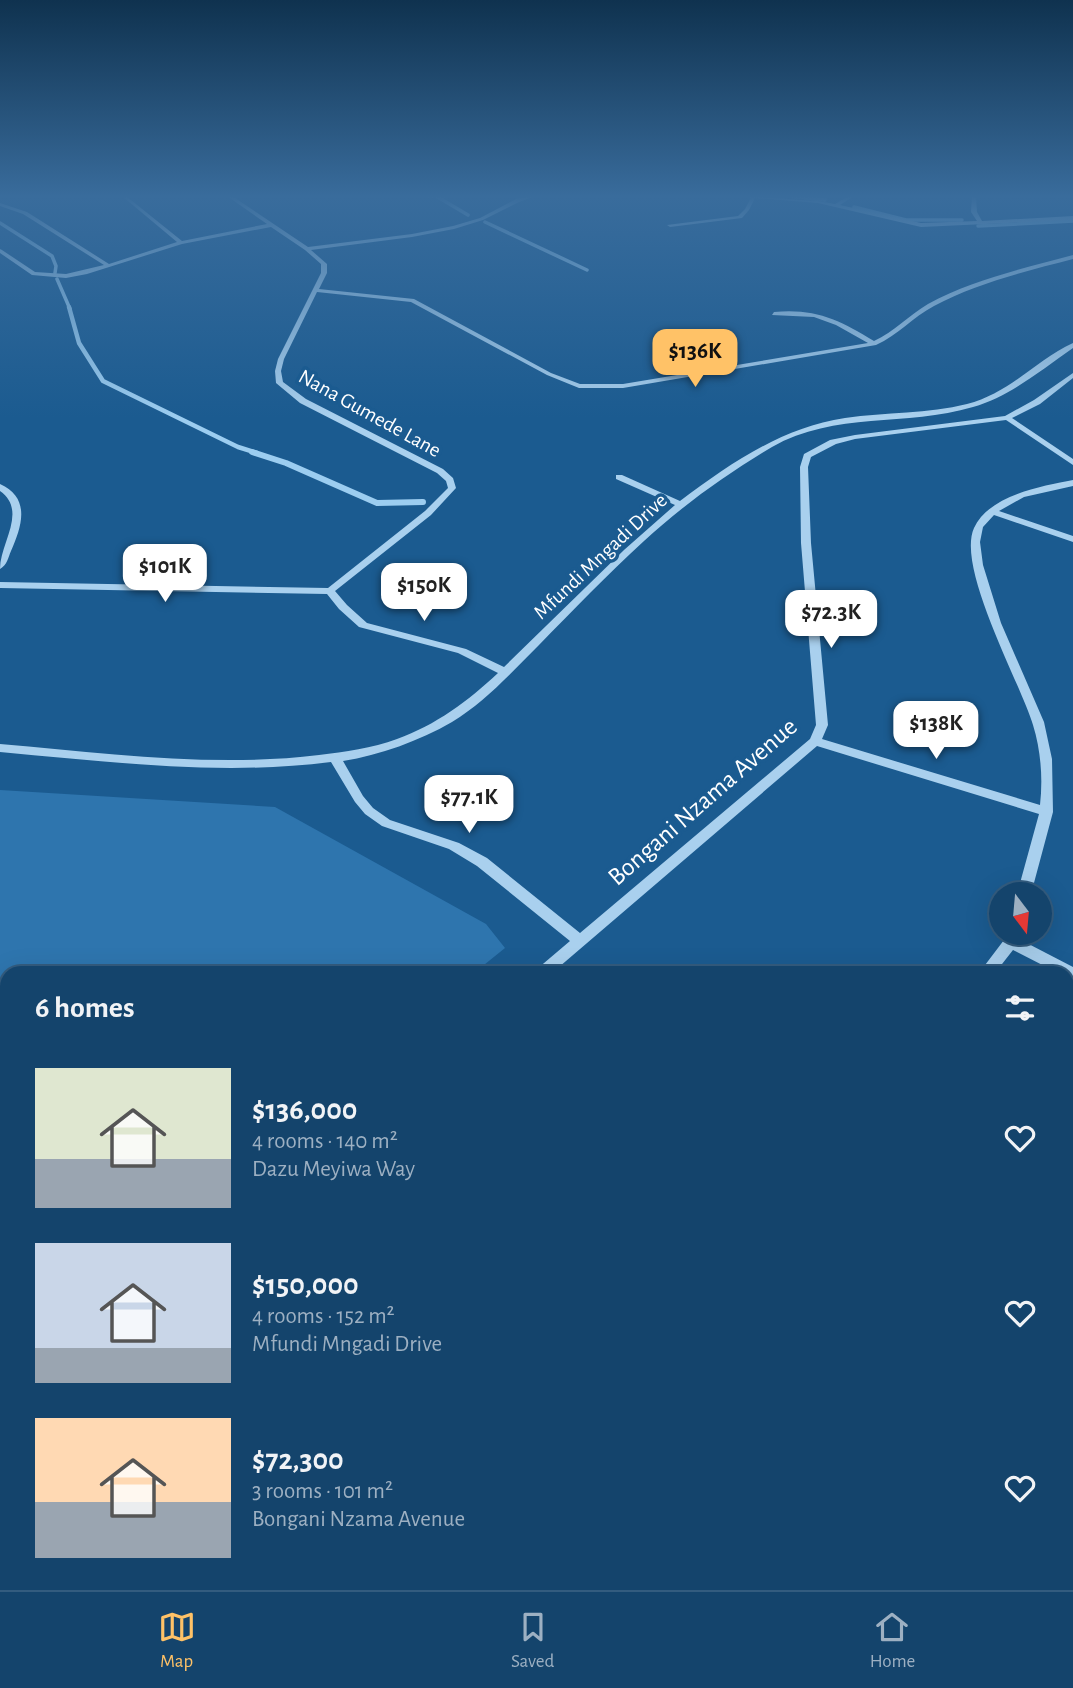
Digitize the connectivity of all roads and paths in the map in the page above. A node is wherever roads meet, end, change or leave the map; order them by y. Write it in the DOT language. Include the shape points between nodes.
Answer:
graph roads {
  1 [pos="28,270"];
  2 [pos="90,270"];
  3 [pos="324,270"];
  4 [pos="1033,270"];
  5 [pos="315,290"];
  6 [pos="774,314"];
  7 [pos="874,344"];
  8 [pos="1073,345"];
  9 [pos="1073,375"];
  10 [pos="1007,418"];
  11 [pos="1073,463"];
  12 [pos="619,477"];
  13 [pos="1073,483"];
  14 [pos="0,487"];
  15 [pos="452,488"];
  16 [pos="682,505"];
  17 [pos="994,512"];
  18 [pos="1073,539"];
  19 [pos="1,560"];
  20 [pos="0,585"];
  21 [pos="330,591"];
  22 [pos="505,672"];
  23 [pos="815,741"];
  24 [pos="0,748"];
  25 [pos="335,758"];
  26 [pos="1048,812"];
  27 [pos="1028,882"];
  28 [pos="580,941"];
  29 [pos="1006,945"];
  30 [pos="1025,945"];
  31 [pos="550,966"];
  32 [pos="991,966"];
  33 [pos="1060,966"];
  1 -- 2 [label="street" via="66,276"];
  3 -- 5 [label="street"];
  4 -- 7 [label="street" via="940,301"];
  5 -- 7 [label="street" via="412,300 579,386 623,386"];
  5 -- 15 [label="street, Nana Gumede Lane" via="281,359 281,383 303,401 440,471"];
  6 -- 7 [label="street" via="816,314"];
  8 -- 16 [label="street, Mfundi Mngadi Drive" via="1008,388 971,405 831,424 781,439"];
  9 -- 10 [label="street, Bongani Nzama Avenue"];
  10 -- 11 [label="street"];
  10 -- 23 [label="street, Bongani Nzama Avenue" via="855,437 807,456 806,543 822,725"];
  12 -- 16 [label="street"];
  13 -- 17 [label="street" via="1027,492"];
  14 -- 19 [label="street" via="9,492 18,509 17,524"];
  15 -- 21 [label="street" via="428,513"];
  16 -- 22 [label="street, Mfundi Mngadi Drive"];
  17 -- 18 [label="street"];
  17 -- 26 [label="street" via="978,527 975,552 987,597 1039,725"];
  20 -- 21 [label="street"];
  21 -- 22 [label="street" via="363,625 462,650"];
  22 -- 25 [label="street, Mfundi Mngadi Drive" via="446,721 412,738"];
  23 -- 26 [label="street"];
  23 -- 28 [label="street, Bongani Nzama Avenue"];
  24 -- 25 [label="street, Mfundi Mngadi Drive" via="205,764"];
  25 -- 28 [label="street" via="369,811 386,823 454,846 482,862"];
  26 -- 27 [label="street"];
  28 -- 31 [label="street, Bongani Nzama Avenue"];
  29 -- 32 [label="street"];
  30 -- 33 [label="street"];
}
